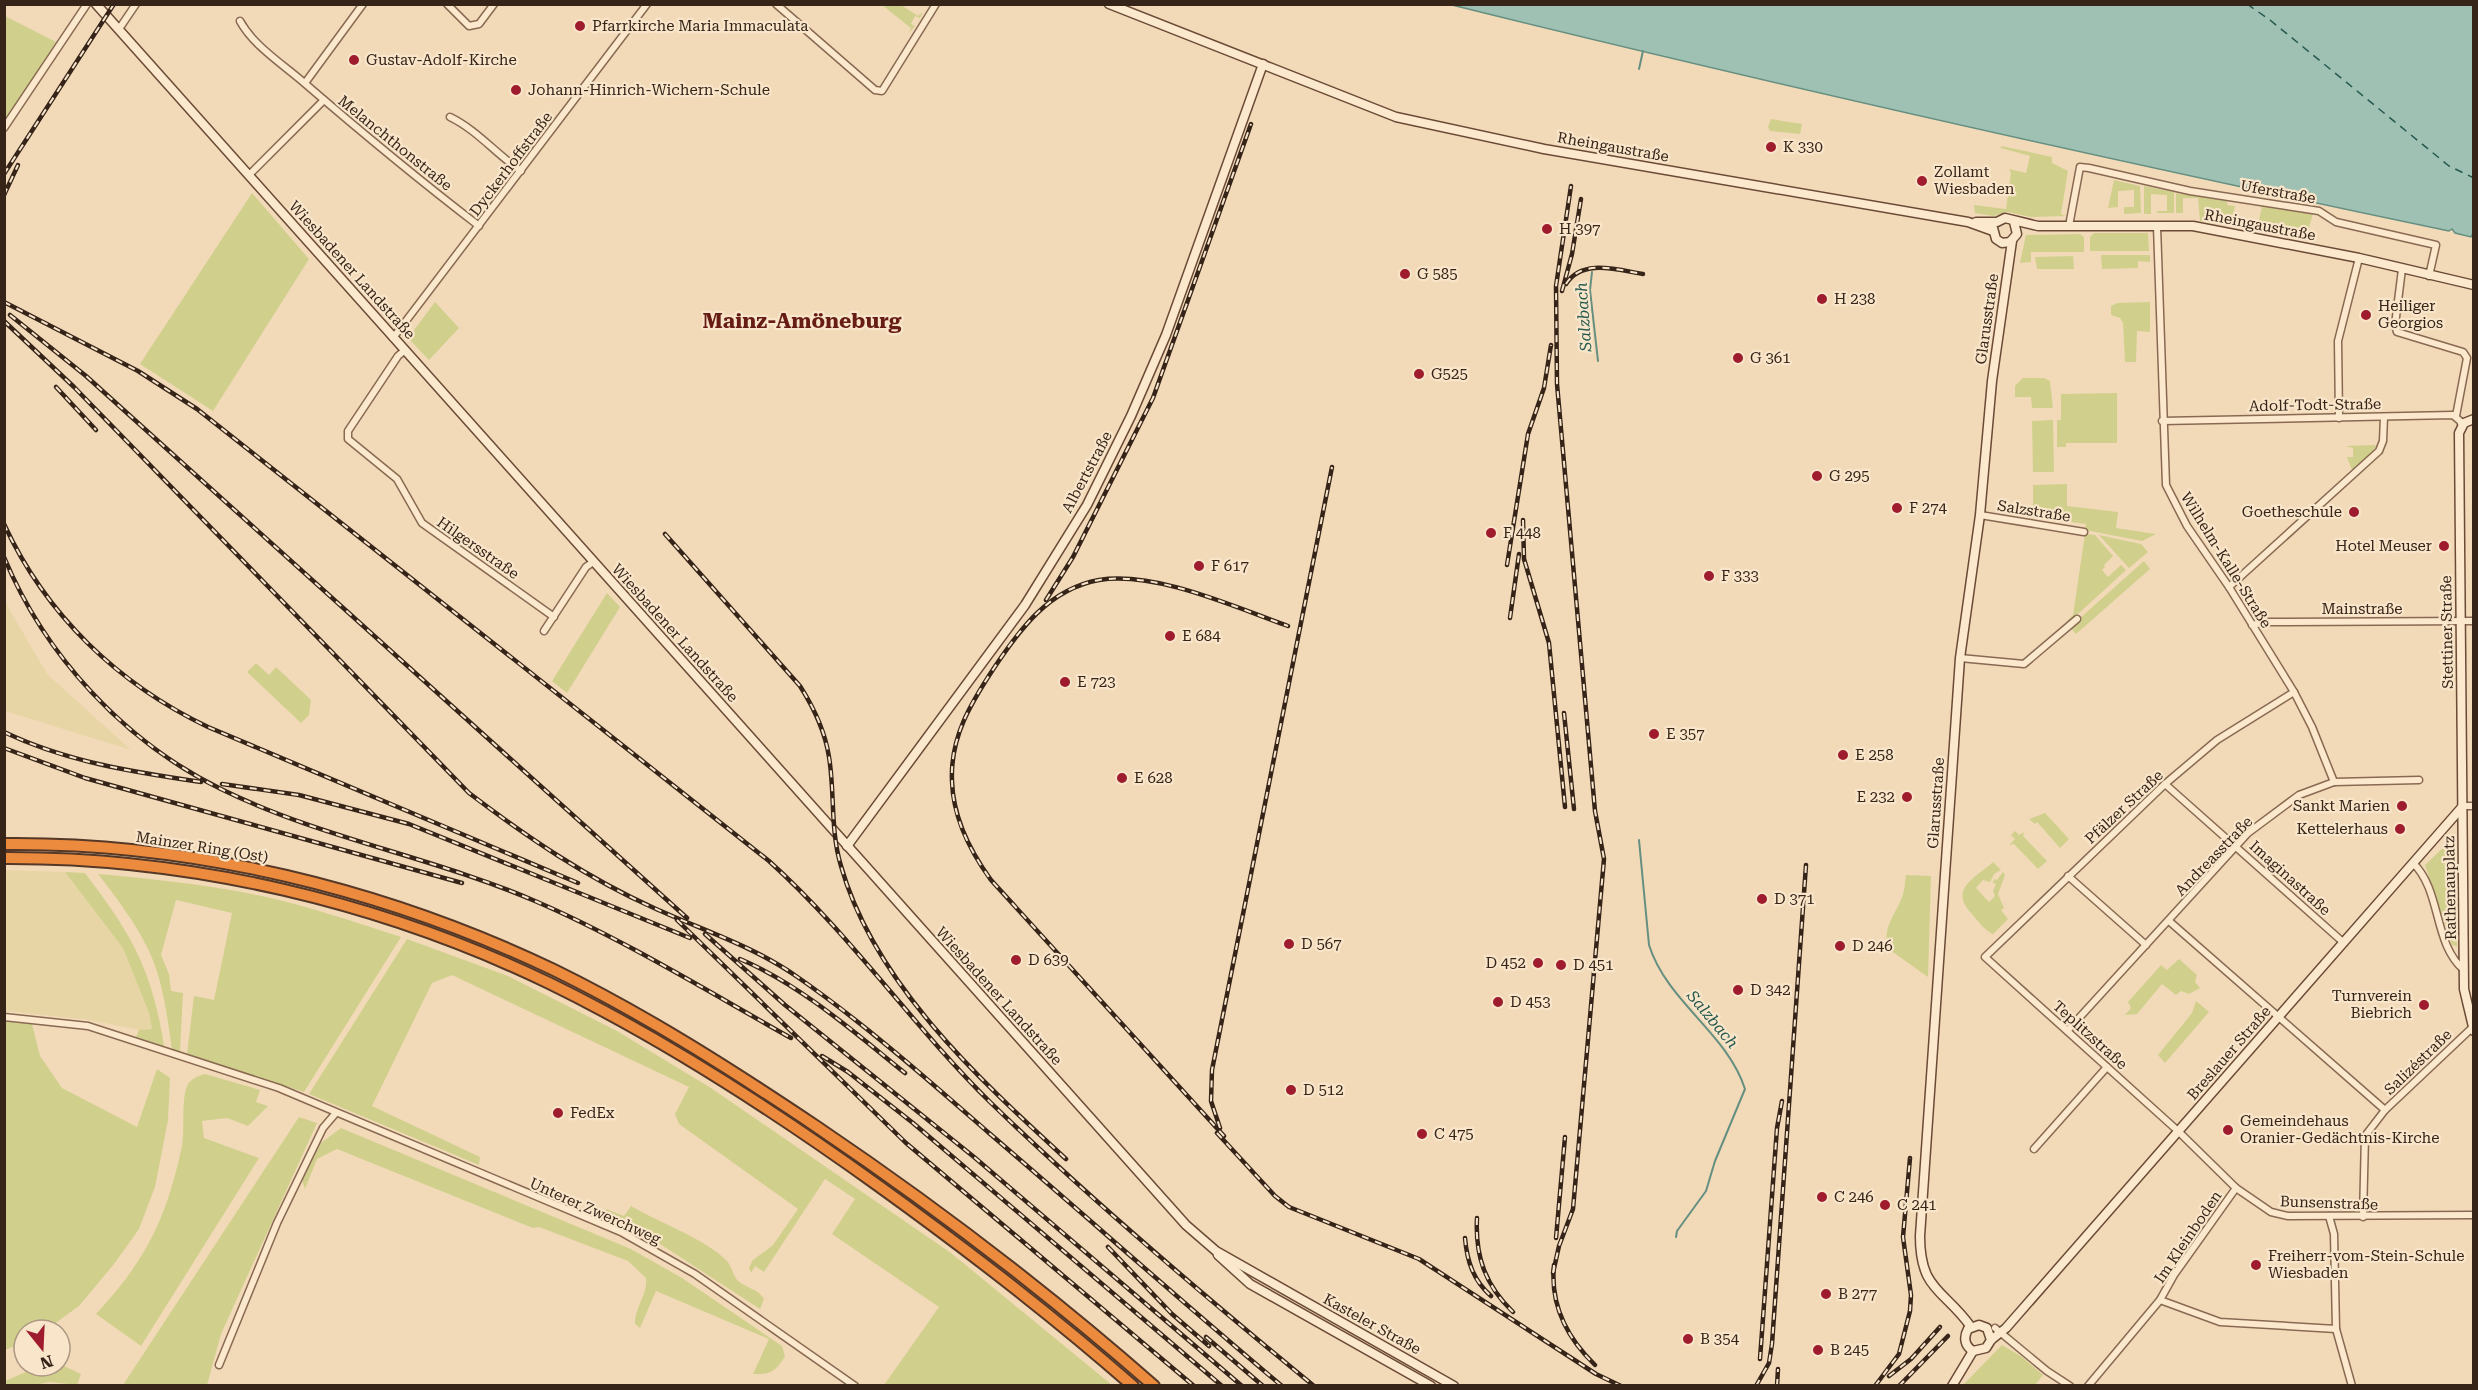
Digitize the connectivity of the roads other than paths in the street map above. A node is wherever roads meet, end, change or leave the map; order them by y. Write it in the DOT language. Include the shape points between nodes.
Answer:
graph roads {
  1 [pos="87,4"];
  2 [pos="96,4"];
  3 [pos="136,4"];
  4 [pos="363,4"];
  5 [pos="447,4"];
  6 [pos="494,4"];
  7 [pos="647,4"];
  8 [pos="776,4"];
  9 [pos="936,4"];
  10 [pos="1109,4"];
  11 [pos="240,21"];
  12 [pos="119,29"];
  13 [pos="1263,64"];
  14 [pos="305,83"];
  15 [pos="324,100"];
  16 [pos="450,117"];
  17 [pos="4,128"];
  18 [pos="521,171"];
  19 [pos="249,175"];
  20 [pos="479,226"];
  21 [pos="1995,226"];
  22 [pos="2069,226"];
  23 [pos="2157,226"];
  24 [pos="2016,227"];
  25 [pos="2012,241"];
  26 [pos="2002,243"];
  27 [pos="2359,258"];
  28 [pos="2008,266"];
  29 [pos="2402,269"];
  30 [pos="2429,277"];
  31 [pos="2474,285"];
  32 [pos="393,338"];
  33 [pos="405,350"];
  34 [pos="2456,416"];
  35 [pos="2384,417"];
  36 [pos="2339,418"];
  37 [pos="2474,419"];
  38 [pos="2162,421"];
  39 [pos="2463,424"];
  40 [pos="1980,515"];
  41 [pos="2084,532"];
  42 [pos="593,562"];
  43 [pos="2229,587"];
  44 [pos="554,617"];
  45 [pos="2078,619"];
  46 [pos="2460,621"];
  47 [pos="2474,621"];
  48 [pos="2252,625"];
  49 [pos="544,631"];
  50 [pos="1960,658"];
  51 [pos="2294,692"];
  52 [pos="2419,780"];
  53 [pos="2334,782"];
  54 [pos="2165,784"];
  55 [pos="2463,806"];
  56 [pos="2474,806"];
  57 [pos="4,844"];
  58 [pos="847,846"];
  59 [pos="2236,846"];
  60 [pos="4,858"];
  61 [pos="2413,863"];
  62 [pos="2068,876"];
  63 [pos="2169,921"];
  64 [pos="2344,943"];
  65 [pos="2146,945"];
  66 [pos="1985,957"];
  67 [pos="2464,970"];
  68 [pos="2279,1016"];
  69 [pos="4,1017"];
  70 [pos="2473,1028"];
  71 [pos="2068,1030"];
  72 [pos="2106,1067"];
  73 [pos="2385,1110"];
  74 [pos="335,1114"];
  75 [pos="2178,1131"];
  76 [pos="2034,1149"];
  77 [pos="2236,1188"];
  78 [pos="2474,1215"];
  79 [pos="2329,1216"];
  80 [pos="2363,1217"];
  81 [pos="1216,1251"];
  82 [pos="1276,1285"];
  83 [pos="1267,1293"];
  84 [pos="2160,1300"];
  85 [pos="1971,1327"];
  86 [pos="2336,1329"];
  87 [pos="1994,1330"];
  88 [pos="1973,1351"];
  89 [pos="219,1365"];
  90 [pos="855,1386"];
  91 [pos="1133,1386"];
  92 [pos="1154,1386"];
  93 [pos="1431,1386"];
  94 [pos="1454,1386"];
  95 [pos="1952,1386"];
  96 [pos="2070,1386"];
  97 [pos="2088,1386"];
  98 [pos="2352,1386"];
  1 -- 17 [label="street"];
  2 -- 12 [label="street, Wiesbadener Landstraße"];
  3 -- 12 [label="street"];
  4 -- 14 [label="street"];
  5 -- 6 [label="street" via="469,26 479,24"];
  7 -- 18 [label="street, Dyckerhoffstraße"];
  8 -- 9 [label="street" via="875,90 882,91"];
  10 -- 13 [label="street, Rheingaustraße"];
  11 -- 14 [label="street, Melanchthonstraße" via="251,37"];
  12 -- 19 [label="street, Wiesbadener Landstraße"];
  13 -- 21 [label="street, Rheingaustraße" via="1399,118 1544,149"];
  13 -- 58 [label="street, Albertstraße" via="1166,335 1087,505 1025,605"];
  14 -- 15 [label="street, Melanchthonstraße"];
  15 -- 19 [label="street, Melanchthonstraße"];
  15 -- 20 [label="street, Melanchthonstraße"];
  16 -- 18 [label="street" via="468,126"];
  18 -- 20 [label="street, Dyckerhoffstraße"];
  19 -- 32 [label="street, Wiesbadener Landstraße"];
  20 -- 32 [label="street, Dyckerhoffstraße"];
  21 -- 24 [label="street, Rheingaustraße" via="2005,219"];
  21 -- 26 [label="street" via="1996,239"];
  22 -- 23 [label="street, Rheingaustraße"];
  22 -- 24 [label="street, Rheingaustraße"];
  22 -- 30 [label="street, Uferstraße" via="2080,167 2190,191 2319,212 2337,222 2436,245"];
  23 -- 27 [label="street, Rheingaustraße" via="2220,230"];
  23 -- 38 [label="street, Wilhelm-Kalle-Straße"];
  24 -- 25 [label="street"];
  25 -- 26 [label="street"];
  25 -- 28 [label="street, Glarusstraße"];
  26 -- 28 [label="street, Glarusstraße"];
  27 -- 29 [label="street, Rheingaustraße"];
  27 -- 36 [label="street" via="2338,341"];
  28 -- 40 [label="street, Glarusstraße" via="1990,394"];
  29 -- 30 [label="street, Rheingaustraße"];
  29 -- 34 [label="street" via="2394,324 2397,332 2463,352 2467,358"];
  30 -- 31 [label="street, Rheingaustraße"];
  32 -- 33 [label="street, Wiesbadener Landstraße"];
  33 -- 42 [label="street, Wiesbadener Landstraße"];
  33 -- 44 [label="street, Hilgersstraße" via="348,431 348,439 397,479 422,523"];
  34 -- 35 [label="street, Adolf-Todt-Straße"];
  34 -- 39 [label="street"];
  35 -- 36 [label="street, Adolf-Todt-Straße"];
  35 -- 43 [label="street" via="2379,451"];
  36 -- 38 [label="street, Adolf-Todt-Straße"];
  37 -- 39 [label="street"];
  38 -- 43 [label="street, Wilhelm-Kalle-Straße" via="2166,485 2187,526"];
  39 -- 46 [label="street, Stettiner Straße" via="2459,433"];
  40 -- 41 [label="street, Salzstraße"];
  40 -- 50 [label="street, Glarusstraße"];
  42 -- 44 [label="street"];
  42 -- 58 [label="street, Wiesbadener Landstraße"];
  43 -- 48 [label="street, Wilhelm-Kalle-Straße"];
  44 -- 49 [label="street"];
  45 -- 50 [label="street" via="2024,664"];
  46 -- 47 [label="street, Mainstraße"];
  46 -- 48 [label="street, Mainstraße"];
  46 -- 55 [label="street, Stettiner Straße"];
  48 -- 51 [label="street, Wilhelm-Kalle-Straße"];
  50 -- 85 [label="street, Glarusstraße" via="1920,1248 1928,1280"];
  51 -- 53 [label="street, Wilhelm-Kalle-Straße"];
  51 -- 54 [label="street, Pfälzer Straße" via="2217,740"];
  52 -- 53 [label="street, Andreasstraße"];
  53 -- 59 [label="street, Andreasstraße" via="2299,795"];
  54 -- 59 [label="street, Imaginastraße"];
  54 -- 62 [label="street, Pfälzer Straße"];
  55 -- 56 [label="street"];
  55 -- 61 [label="street, Breslauer Straße"];
  55 -- 67 [label="street, Rathenauplatz"];
  57 -- 92 [label="highway, Mainzer Ring (Ost)" via="98,847 172,855 267,873 391,906 495,944 606,997 762,1090 980,1244"];
  58 -- 81 [label="street, Wiesbadener Landstraße" via="1156,1193"];
  59 -- 63 [label="street, Andreasstraße"];
  59 -- 64 [label="street, Imaginastraße"];
  60 -- 91 [label="highway, Mainzer Ring (Ost)" via="97,861 170,869 315,897 386,917 511,966 600,1009 835,1155 971,1254"];
  61 -- 64 [label="street, Breslauer Straße"];
  61 -- 67 [label="street, Rathenauplatz" via="2424,879 2452,957"];
  62 -- 65 [label="street"];
  62 -- 66 [label="street, Pfälzer Straße"];
  63 -- 65 [label="street, Andreasstraße"];
  63 -- 68 [label="street"];
  64 -- 68 [label="street, Breslauer Straße"];
  65 -- 71 [label="street, Andreasstraße"];
  66 -- 71 [label="street, Teplitzstraße"];
  67 -- 70 [label="street, Rathenauplatz"];
  68 -- 73 [label="street"];
  68 -- 75 [label="street, Breslauer Straße"];
  69 -- 74 [label="street, Unterer Zwerchweg" via="88,1026 279,1088"];
  70 -- 73 [label="street, Salizéstraße"];
  71 -- 72 [label="street, Teplitzstraße"];
  72 -- 75 [label="street, Teplitzstraße"];
  72 -- 76 [label="street"];
  73 -- 80 [label="street, Salizéstraße" via="2365,1137"];
  74 -- 89 [label="street" via="323,1128 277,1223"];
  74 -- 90 [label="street, Unterer Zwerchweg" via="621,1232 694,1274"];
  75 -- 77 [label="street, Bunsenstraße"];
  75 -- 87 [label="street, Breslauer Straße" via="2015,1316"];
  77 -- 79 [label="street, Bunsenstraße" via="2271,1212"];
  77 -- 84 [label="street, Im Kleinboden"];
  78 -- 80 [label="street, Bunsenstraße"];
  79 -- 80 [label="street, Bunsenstraße"];
  79 -- 86 [label="street" via="2334,1242"];
  81 -- 82 [label="street, Wiesbadener Landstraße"];
  81 -- 83 [label="street, Wiesbadener Landstraße" via="1239,1276"];
  82 -- 94 [label="street, Kasteler Straße"];
  83 -- 93 [label="street, Kasteler Straße"];
  84 -- 86 [label="street" via="2220,1322"];
  84 -- 97 [label="street, Im Kleinboden"];
  85 -- 87 [label="street" via="1979,1325"];
  85 -- 88 [label="street" via="1965,1341"];
  86 -- 98 [label="street"];
  87 -- 88 [label="street, Breslauer Straße" via="1986,1348"];
  87 -- 96 [label="street"];
  88 -- 95 [label="street"];
}
